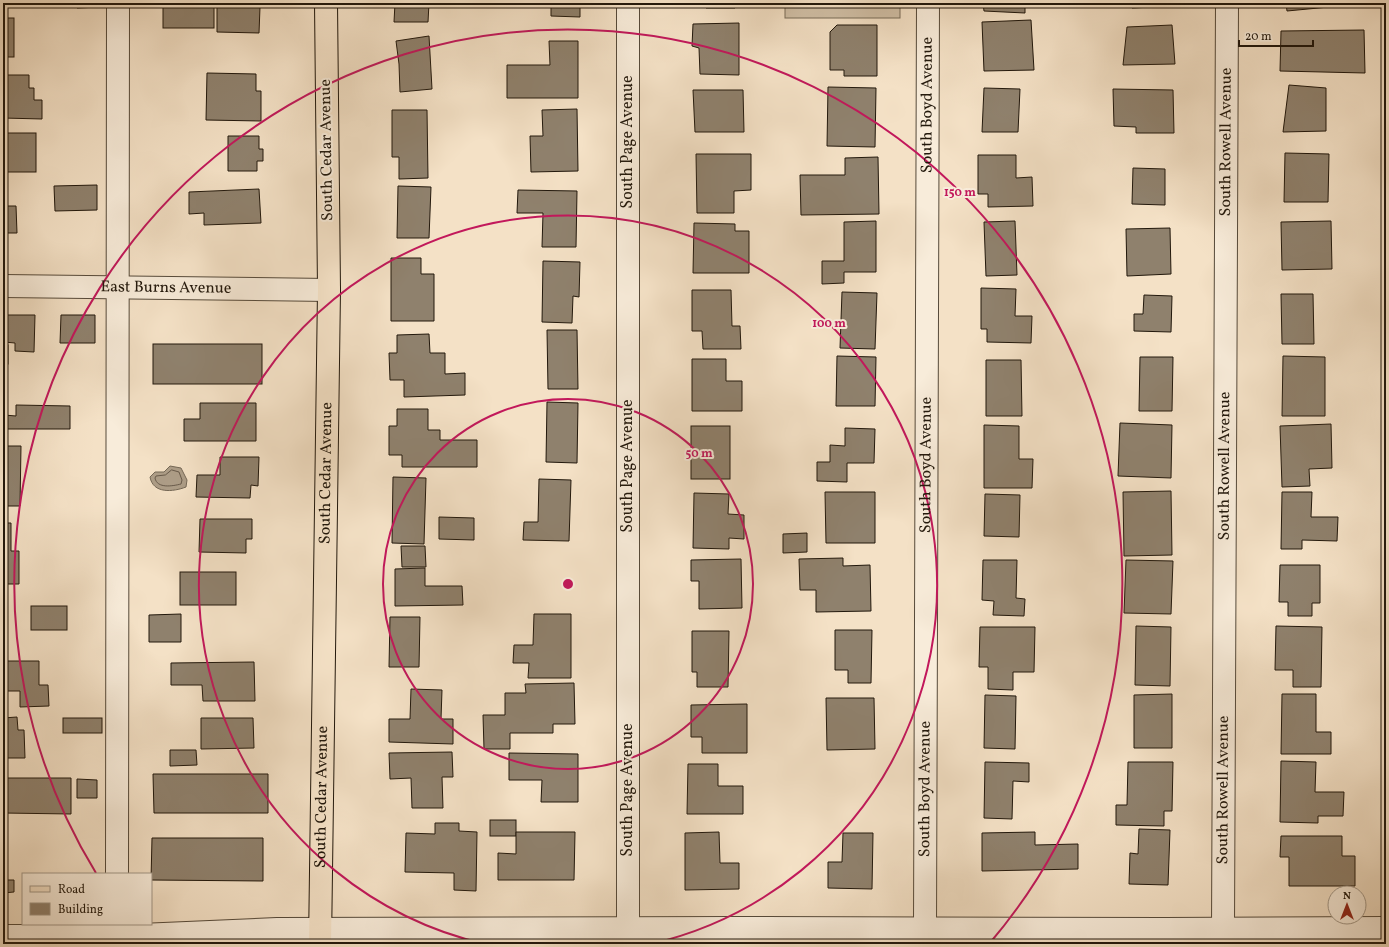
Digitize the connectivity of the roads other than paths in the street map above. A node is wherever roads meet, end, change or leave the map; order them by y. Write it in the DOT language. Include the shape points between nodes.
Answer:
graph roads {
  1 [pos="118,3"];
  2 [pos="326,3"];
  3 [pos="628,3"];
  4 [pos="928,3"];
  5 [pos="1227,3"];
  6 [pos="3,286"];
  7 [pos="117,288"];
  8 [pos="329,290"];
  9 [pos="117,873"];
  10 [pos="925,928"];
  11 [pos="1386,928"];
  12 [pos="628,929"];
  13 [pos="1223,929"];
  14 [pos="117,935"];
  15 [pos="3,936"];
  16 [pos="578,936"];
  17 [pos="738,936"];
  18 [pos="320,937"];
  19 [pos="1164,937"];
  1 -- 7 [label="street"];
  2 -- 8 [label="main road, South Cedar Avenue"];
  3 -- 12 [label="street, South Page Avenue"];
  4 -- 10 [label="street, South Boyd Avenue"];
  5 -- 13 [label="street, South Rowell Avenue"];
  6 -- 7 [label="street, East Burns Avenue"];
  7 -- 8 [label="street, East Burns Avenue"];
  7 -- 9 [label="street"];
  8 -- 18 [label="main road, South Cedar Avenue"];
  10 -- 17 [label="street"];
  10 -- 19 [label="street"];
  11 -- 13 [label="street"];
  12 -- 16 [label="street"];
  12 -- 17 [label="street"];
  13 -- 19 [label="street"];
  14 -- 15 [label="street"];
  14 -- 18 [label="street" via="277,929"];
  16 -- 18 [label="street"];
}
